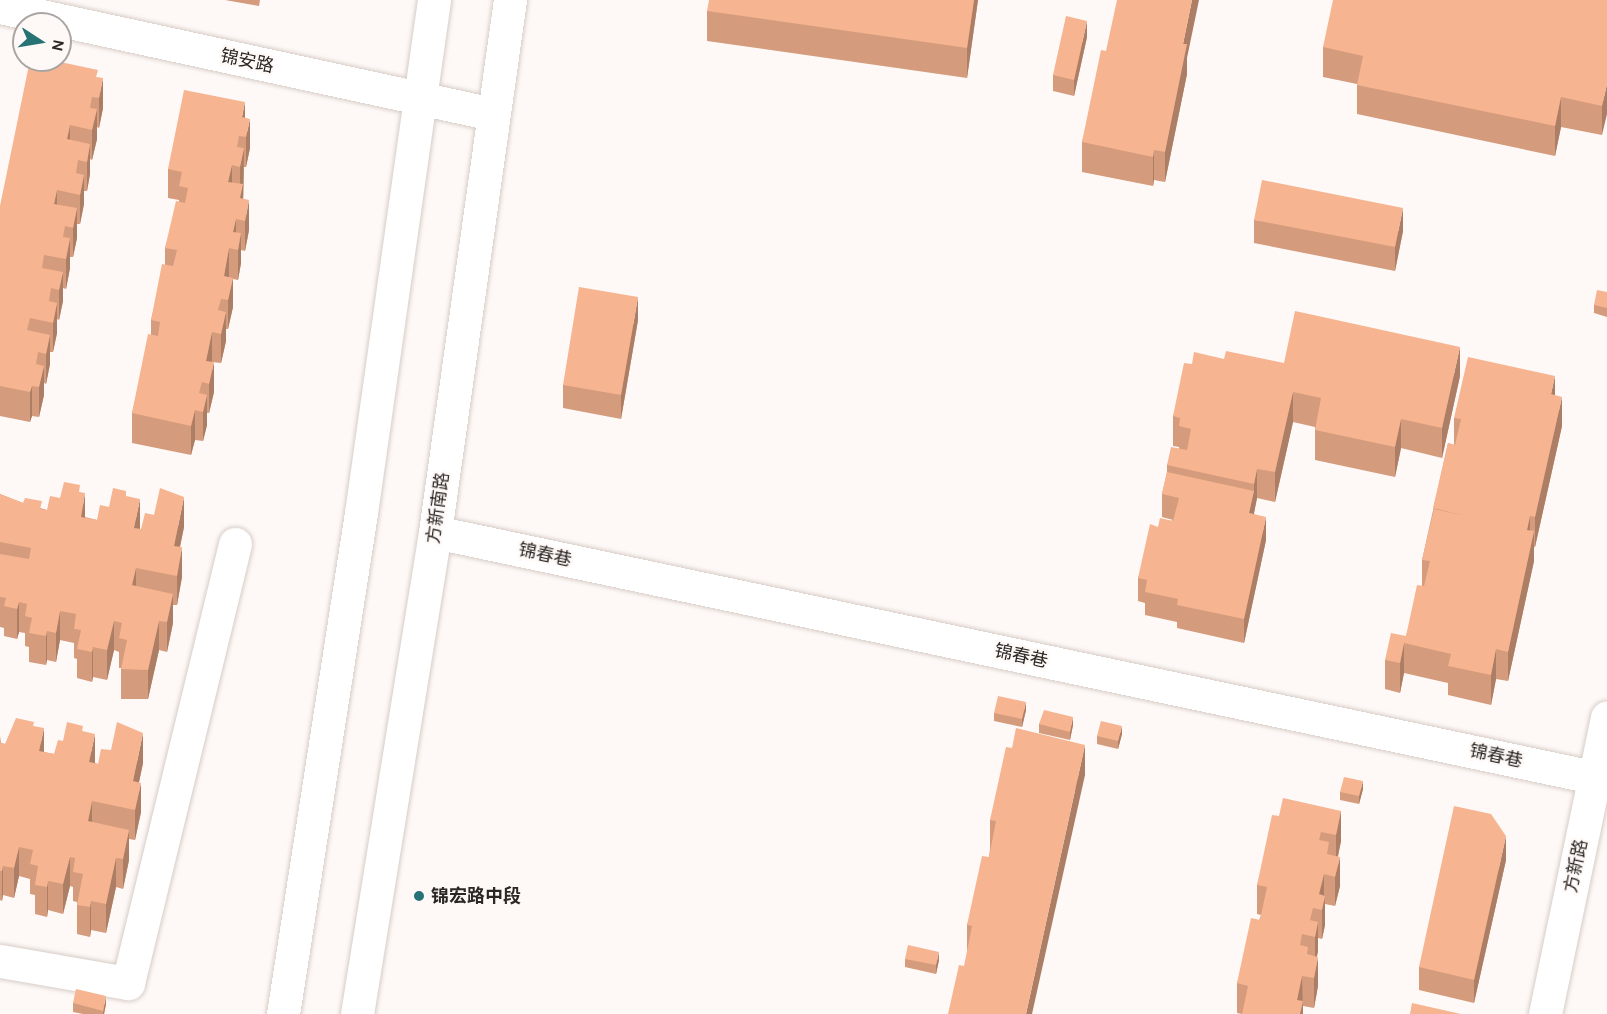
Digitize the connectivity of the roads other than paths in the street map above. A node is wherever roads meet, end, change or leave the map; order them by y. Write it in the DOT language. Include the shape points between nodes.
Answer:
graph roads {
  1 [pos="434,0"];
  2 [pos="510,0"];
  3 [pos="0,7"];
  4 [pos="420,98"];
  5 [pos="494,114"];
  6 [pos="435,532"];
  7 [pos="235,544"];
  8 [pos="1607,717"];
  9 [pos="1601,778"];
  10 [pos="0,961"];
  11 [pos="283,1014"];
  12 [pos="357,1014"];
  13 [pos="1545,1014"];
  1 -- 4 [label="street"];
  2 -- 5 [label="street, 方新南路"];
  3 -- 4 [label="street, 锦安路"];
  4 -- 5 [label="street, 锦安路"];
  4 -- 11 [label="street" via="361,513"];
  5 -- 6 [label="street, 方新南路"];
  6 -- 9 [label="street, 锦春巷"];
  6 -- 12 [label="street, 方新南路"];
  7 -- 10 [label="street" via="128,983"];
  8 -- 9 [label="street, 方新路"];
  9 -- 13 [label="street, 方新路"];
}
